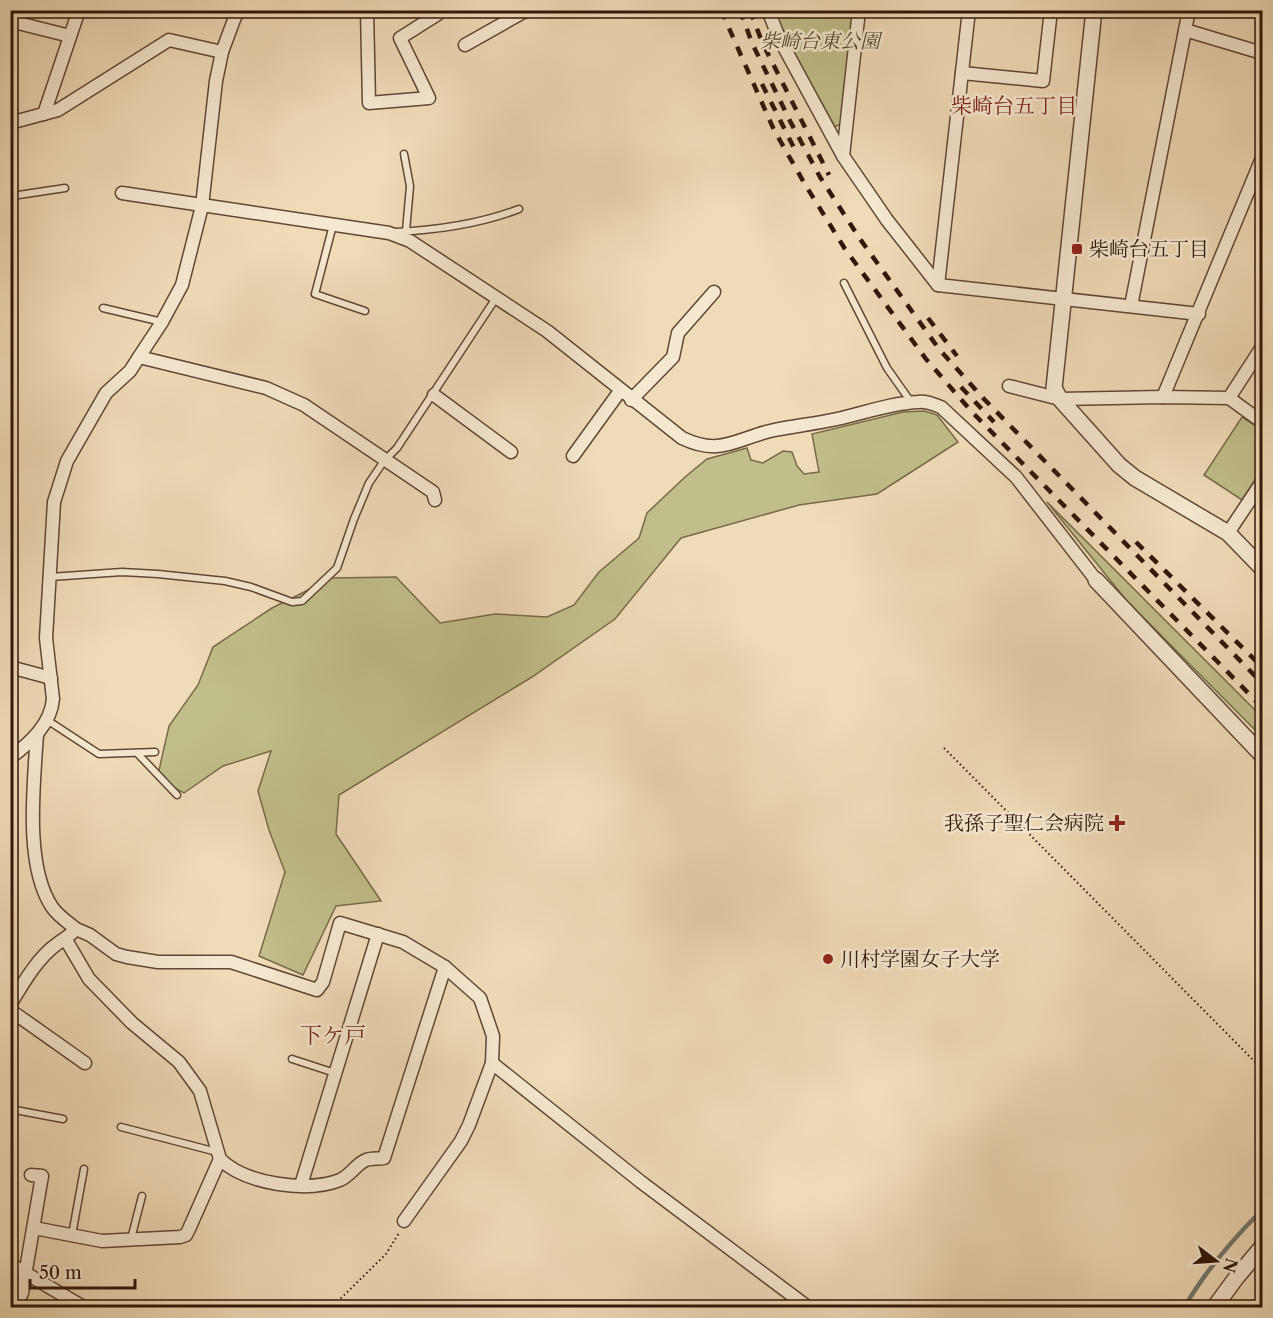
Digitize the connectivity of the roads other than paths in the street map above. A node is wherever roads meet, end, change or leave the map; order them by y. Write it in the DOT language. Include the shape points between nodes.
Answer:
graph roads {
  1 [pos="79,10"];
  2 [pos="240,10"];
  3 [pos="367,10"];
  4 [pos="439,10"];
  5 [pos="527,10"];
  6 [pos="768,10"];
  7 [pos="859,10"];
  8 [pos="969,10"];
  9 [pos="1051,10"];
  10 [pos="1094,10"];
  11 [pos="1189,10"];
  12 [pos="10,21"];
  13 [pos="1185,30"];
  14 [pos="70,36"];
  15 [pos="465,45"];
  16 [pos="222,52"];
  17 [pos="1263,53"];
  18 [pos="962,73"];
  19 [pos="44,114"];
  20 [pos="10,123"];
  21 [pos="404,154"];
  22 [pos="843,156"];
  23 [pos="1263,158"];
  24 [pos="10,187"];
  25 [pos="65,188"];
  26 [pos="122,193"];
  27 [pos="202,206"];
  28 [pos="519,209"];
  29 [pos="333,224"];
  30 [pos="406,231"];
  31 [pos="389,233"];
  32 [pos="844,283"];
  33 [pos="938,285"];
  34 [pos="714,292"];
  35 [pos="497,298"];
  36 [pos="1063,299"];
  37 [pos="1131,306"];
  38 [pos="103,308"];
  39 [pos="365,311"];
  40 [pos="1199,314"];
  41 [pos="162,322"];
  42 [pos="1263,347"];
  43 [pos="139,357"];
  44 [pos="1009,386"];
  45 [pos="620,391"];
  46 [pos="434,395"];
  47 [pos="1163,397"];
  48 [pos="1229,398"];
  49 [pos="1060,399"];
  50 [pos="631,400"];
  51 [pos="911,402"];
  52 [pos="1263,422"];
  53 [pos="511,452"];
  54 [pos="573,456"];
  55 [pos="384,461"];
  56 [pos="1263,482"];
  57 [pos="435,500"];
  58 [pos="1228,534"];
  59 [pos="1263,568"];
  60 [pos="50,577"];
  61 [pos="1096,580"];
  62 [pos="10,667"];
  63 [pos="51,678"];
  64 [pos="47,720"];
  65 [pos="37,734"];
  66 [pos="155,752"];
  67 [pos="137,753"];
  68 [pos="1263,755"];
  69 [pos="10,758"];
  70 [pos="177,795"];
  71 [pos="76,929"];
  72 [pos="378,934"];
  73 [pos="66,940"];
  74 [pos="445,968"];
  75 [pos="10,1005"];
  76 [pos="10,1011"];
  77 [pos="292,1059"];
  78 [pos="85,1063"];
  79 [pos="492,1063"];
  80 [pos="335,1073"];
  81 [pos="10,1109"];
  82 [pos="63,1119"];
  83 [pos="121,1127"];
  84 [pos="219,1155"];
  85 [pos="84,1169"];
  86 [pos="31,1175"];
  87 [pos="301,1185"];
  88 [pos="142,1196"];
  89 [pos="404,1221"];
  90 [pos="34,1228"];
  91 [pos="72,1235"];
  92 [pos="130,1239"];
  93 [pos="1263,1247"];
  94 [pos="10,1264"];
  95 [pos="26,1272"];
  96 [pos="15,1308"];
  97 [pos="85,1308"];
  98 [pos="809,1308"];
  99 [pos="1214,1308"];
  1 -- 14 [label="street"];
  2 -- 16 [label="street"];
  3 -- 4 [label="street" via="369,104 429,98 400,38"];
  5 -- 15 [label="street"];
  6 -- 22 [label="street" via="779,38"];
  7 -- 22 [label="street"];
  8 -- 18 [label="street"];
  9 -- 18 [label="street" via="1043,81"];
  10 -- 36 [label="street"];
  11 -- 13 [label="street"];
  12 -- 14 [label="street"];
  13 -- 17 [label="street"];
  13 -- 37 [label="street"];
  14 -- 19 [label="street"];
  16 -- 19 [label="street" via="169,39 58,110"];
  16 -- 27 [label="street"];
  18 -- 33 [label="street"];
  19 -- 20 [label="street"];
  21 -- 30 [label="lane" via="410,186"];
  22 -- 33 [label="street" via="886,220"];
  23 -- 40 [label="street"];
  24 -- 25 [label="lane" via="12,196"];
  26 -- 27 [label="street"];
  27 -- 29 [label="street"];
  27 -- 41 [label="street" via="183,285"];
  28 -- 30 [label="lane" via="496,218"];
  29 -- 31 [label="street"];
  29 -- 39 [label="lane" via="315,294"];
  30 -- 31 [label="lane"];
  31 -- 35 [label="street" via="410,242"];
  32 -- 51 [label="lane" via="887,368"];
  33 -- 36 [label="street"];
  34 -- 50 [label="street" via="678,333 673,357"];
  35 -- 45 [label="street" via="547,331"];
  35 -- 46 [label="lane"];
  36 -- 37 [label="street"];
  36 -- 49 [label="street" via="1054,388"];
  37 -- 40 [label="street"];
  38 -- 41 [label="lane"];
  40 -- 47 [label="street"];
  41 -- 43 [label="street"];
  42 -- 48 [label="street"];
  43 -- 55 [label="street" via="285,395"];
  43 -- 60 [label="street" via="106,393 67,461 54,502"];
  44 -- 49 [label="street"];
  45 -- 50 [label="street"];
  45 -- 54 [label="street"];
  46 -- 53 [label="street"];
  46 -- 55 [label="lane"];
  47 -- 48 [label="street"];
  47 -- 49 [label="street"];
  48 -- 52 [label="street"];
  49 -- 58 [label="street" via="1135,478"];
  50 -- 51 [label="street" via="682,438 711,447"];
  51 -- 61 [label="street" via="940,407 1016,477"];
  55 -- 57 [label="street" via="433,492"];
  55 -- 60 [label="lane" via="369,483 337,568 302,601 292,602 225,580 122,572"];
  56 -- 58 [label="street"];
  58 -- 59 [label="street"];
  60 -- 63 [label="street" via="46,638"];
  61 -- 68 [label="street"];
  62 -- 63 [label="street"];
  63 -- 64 [label="street" via="53,699"];
  64 -- 65 [label="street"];
  64 -- 67 [label="lane" via="99,754"];
  65 -- 69 [label="street"];
  65 -- 71 [label="street" via="35,857 53,908"];
  66 -- 67 [label="lane"];
  67 -- 70 [label="lane"];
  71 -- 72 [label="street" via="127,957 158,962 231,962 317,990 323,982 340,923"];
  71 -- 73 [label="street"];
  72 -- 74 [label="street" via="403,942"];
  72 -- 80 [label="street"];
  73 -- 75 [label="street" via="31,971"];
  73 -- 84 [label="street" via="89,979 132,1023 179,1062 193,1081 200,1091"];
  74 -- 79 [label="street" via="480,998 493,1036"];
  74 -- 87 [label="street" via="384,1158 364,1161 346,1178 321,1185"];
  76 -- 78 [label="street"];
  77 -- 80 [label="lane"];
  79 -- 89 [label="street" via="461,1142"];
  79 -- 98 [label="street" via="641,1182"];
  80 -- 87 [label="street"];
  81 -- 82 [label="lane"];
  83 -- 84 [label="lane"];
  84 -- 87 [label="street" via="226,1165 261,1180"];
  84 -- 92 [label="street" via="186,1235"];
  85 -- 91 [label="lane"];
  86 -- 90 [label="street" via="42,1176"];
  88 -- 92 [label="lane"];
  90 -- 91 [label="street"];
  90 -- 95 [label="street"];
  91 -- 92 [label="street" via="102,1241"];
  93 -- 99 [label="street"];
  94 -- 95 [label="street"];
  95 -- 96 [label="street"];
  95 -- 97 [label="street"];
}
